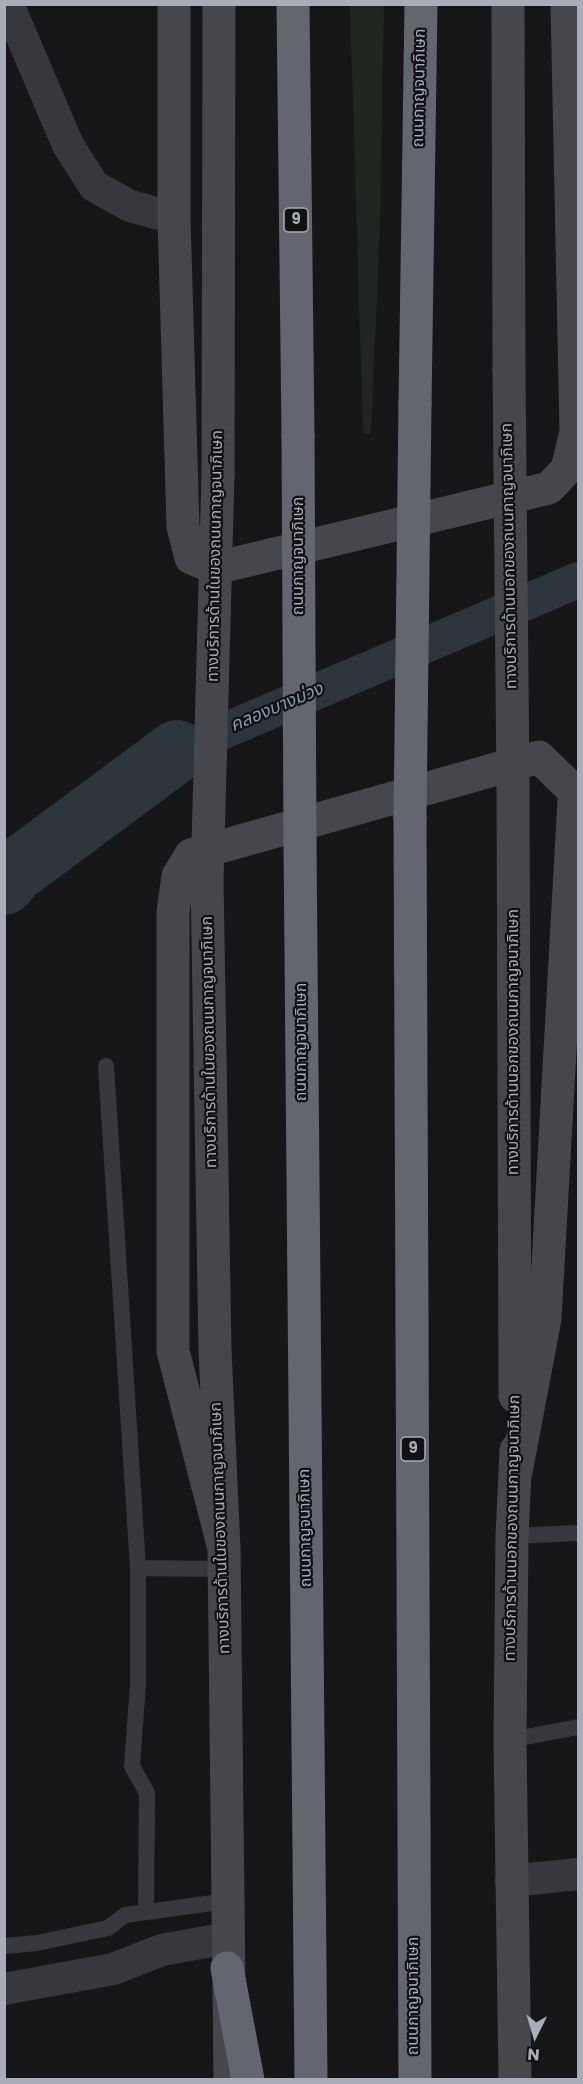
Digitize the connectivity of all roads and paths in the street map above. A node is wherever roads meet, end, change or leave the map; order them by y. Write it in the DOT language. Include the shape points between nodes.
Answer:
graph roads {
  1 [pos="8,4"];
  2 [pos="174,4"];
  3 [pos="219,4"];
  4 [pos="293,4"];
  5 [pos="421,4"];
  6 [pos="508,4"];
  7 [pos="567,4"];
  8 [pos="174,218"];
  9 [pos="106,1066"];
  10 [pos="516,1472"];
  11 [pos="579,1533"];
  12 [pos="512,1536"];
  13 [pos="224,1559"];
  14 [pos="138,1568"];
  15 [pos="579,1727"];
  16 [pos="510,1740"];
  17 [pos="579,1874"];
  18 [pos="511,1881"];
  19 [pos="227,1901"];
  20 [pos="146,1912"];
  21 [pos="4,1946"];
  22 [pos="227,1953"];
  23 [pos="4,1989"];
  24 [pos="230,2079"];
  25 [pos="248,2079"];
  26 [pos="311,2079"];
  27 [pos="415,2079"];
  28 [pos="515,2079"];
  1 -- 8 [label="street" via="68,146 94,186 130,206"];
  2 -- 8 [label="main road"];
  3 -- 13 [label="main road, ทางบริการด้านในของถนนกาญจนาภิเษก, bridge" via="218,474 207,880 215,1350"];
  4 -- 26 [label="highway, ถนนกาญจนาภิเษก / 9, bridge"];
  5 -- 27 [label="highway, ถนนกาญจนาภิเษก / 9, bridge" via="410,818"];
  6 -- 10 [label="main road, ทางบริการด้านนอกของถนนกาญจนาภิเษก, bridge"];
  7 -- 8 [label="main road" via="576,432 567,469 549,488 216,568 191,558 183,527"];
  9 -- 14 [label="lane"];
  10 -- 12 [label="main road, ทางบริการด้านนอกของถนนกาญจนาภิเษก"];
  10 -- 13 [label="main road" via="545,1319 577,794 539,757 191,855 178,876 173,912 173,1351"];
  11 -- 12 [label="lane"];
  12 -- 16 [label="main road, ทางบริการด้านนอกของถนนกาญจนาภิเษก"];
  13 -- 14 [label="lane"];
  13 -- 19 [label="main road, ทางบริการด้านในของถนนกาญจนาภิเษก"];
  14 -- 20 [label="lane" via="138,1684 132,1766 147,1793"];
  15 -- 16 [label="lane"];
  16 -- 18 [label="main road, ทางบริการด้านนอกของถนนกาญจนาภิเษก"];
  17 -- 18 [label="street"];
  18 -- 28 [label="main road, ทางบริการด้านนอกของถนนกาญจนาภิเษก"];
  19 -- 20 [label="lane"];
  19 -- 22 [label="main road, ทางบริการด้านในของถนนกาญจนาภิเษก"];
  20 -- 21 [label="lane" via="125,1914 108,1928"];
  22 -- 23 [label="street" via="162,1950 113,1969"];
  22 -- 24 [label="main road, ทางบริการด้านในของถนนกาญจนาภิเษก"];
  22 -- 25 [label="highway"];
}
